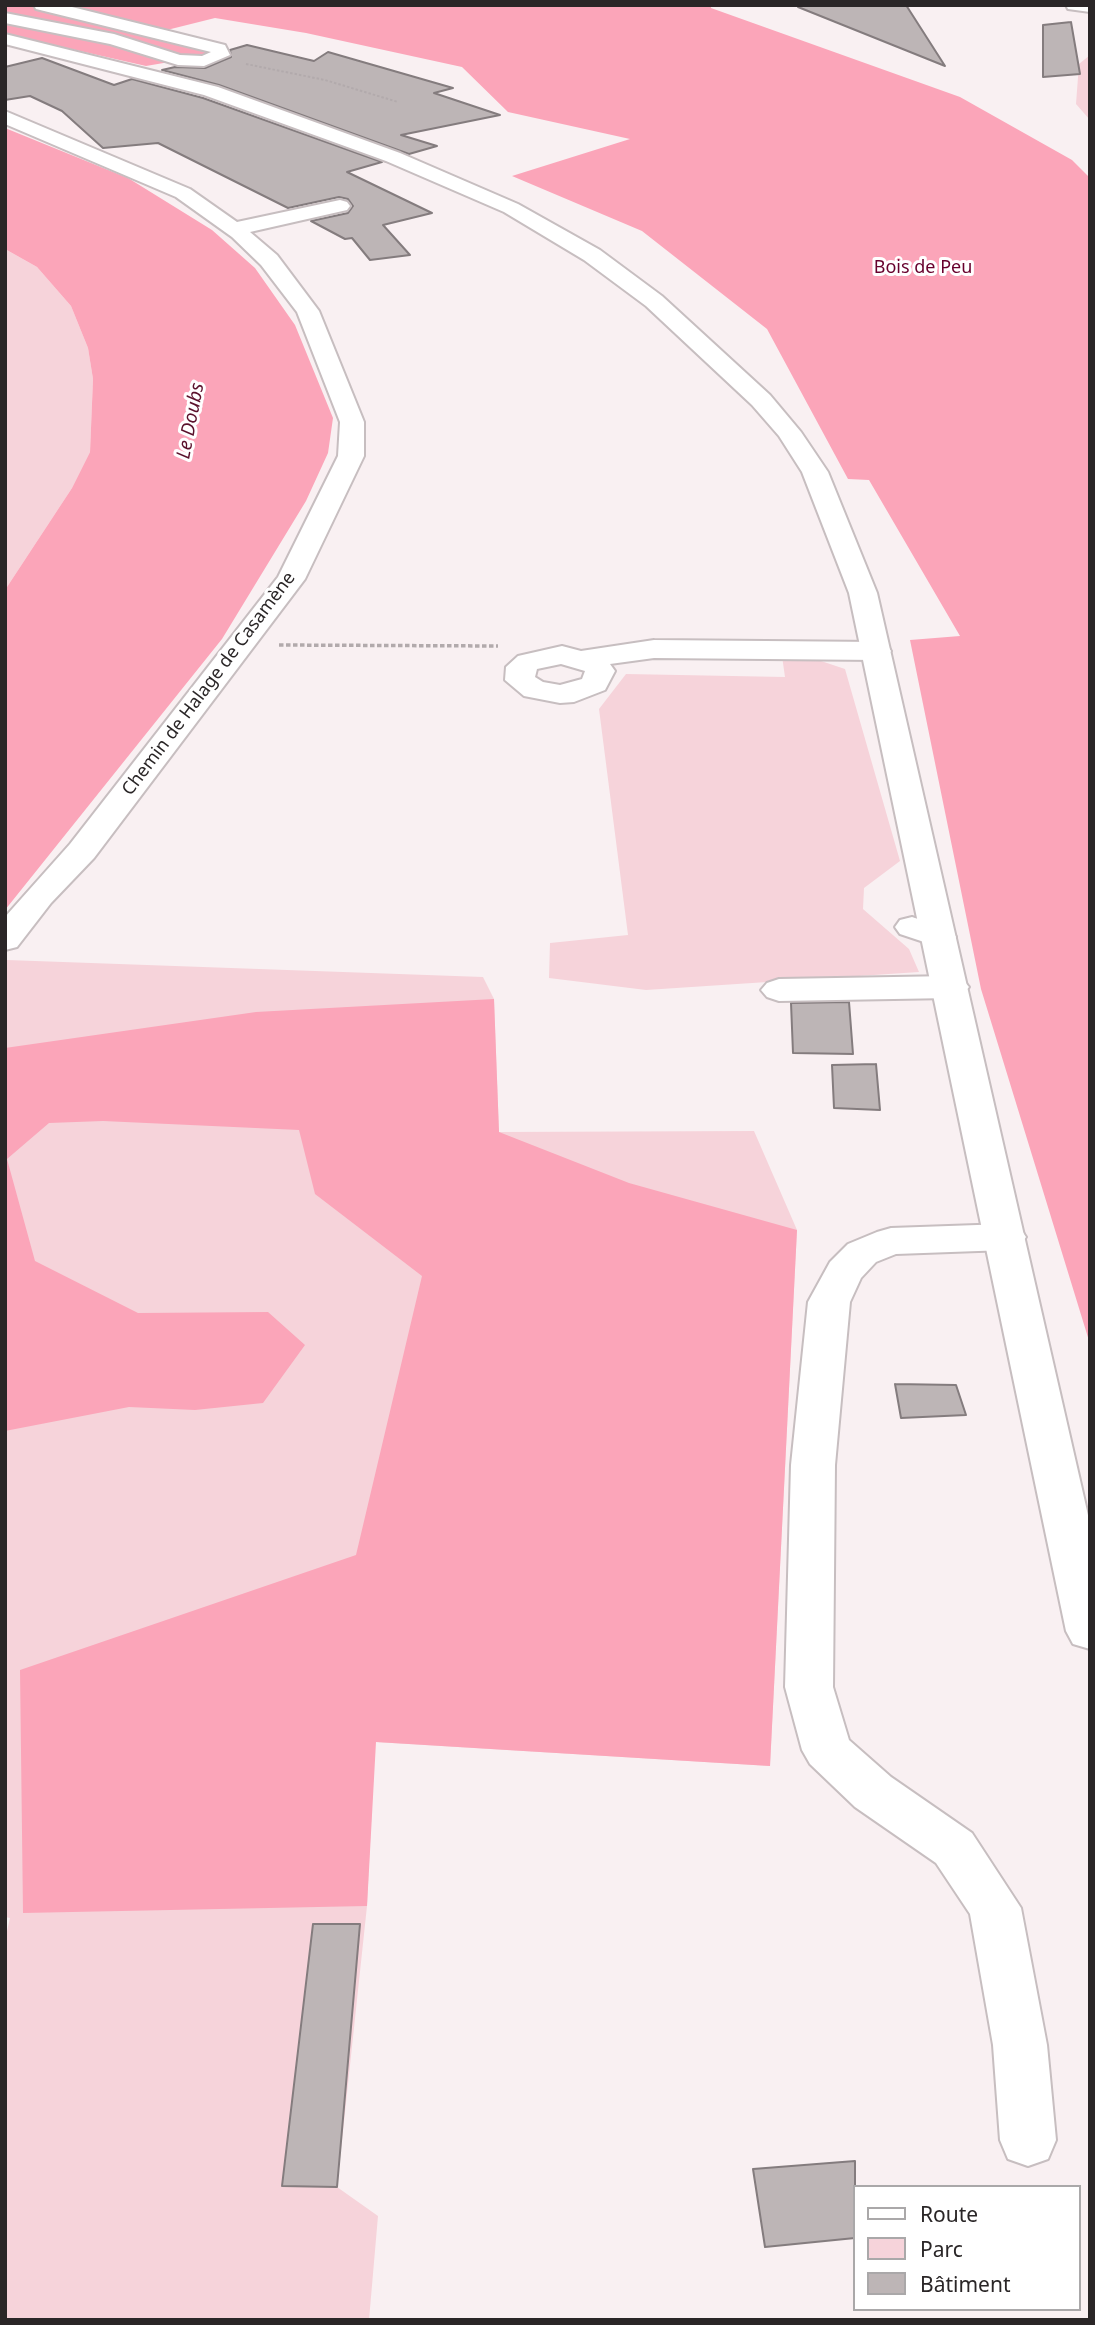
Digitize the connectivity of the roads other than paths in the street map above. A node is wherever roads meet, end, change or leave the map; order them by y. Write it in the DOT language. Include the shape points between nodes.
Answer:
graph roads {
  1 [pos="42,5"];
  2 [pos="1074,5"];
  3 [pos="1090,7"];
  4 [pos="5,18"];
  5 [pos="5,39"];
  6 [pos="5,117"];
  7 [pos="340,206"];
  8 [pos="233,229"];
  9 [pos="877,651"];
  10 [pos="591,662"];
  11 [pos="5,940"];
  12 [pos="951,987"];
  13 [pos="779,990"];
  14 [pos="1006,1237"];
  15 [pos="1090,1631"];
  16 [pos="1028,2140"];
  1 -- 4 [label="main road" via="219,49 221,55 204,61 178,60 114,39"];
  2 -- 3 [label="main road"];
  5 -- 9 [label="main road" via="211,91 381,152 511,208 592,254 654,301 789,432 814,472 856,572"];
  6 -- 8 [label="main road, Chemin de Halage de Casamène" via="183,193"];
  7 -- 8 [label="main road"];
  8 -- 11 [label="main road, Chemin de Halage de Casamène" via="269,260 308,311 352,422 351,456 290,579 243,645 82,851"];
  9 -- 10 [label="main road" via="654,649"];
  9 -- 12 [label="main road" via="925,932"];
  12 -- 13 [label="main road"];
  12 -- 14 [label="main road"];
  14 -- 15 [label="main road"];
  14 -- 16 [label="main road" via="891,1241 862,1253 844,1271 829,1302 813,1465 809,1687 827,1750 873,1792 954,1848 995,1908 1020,2045"];
}
